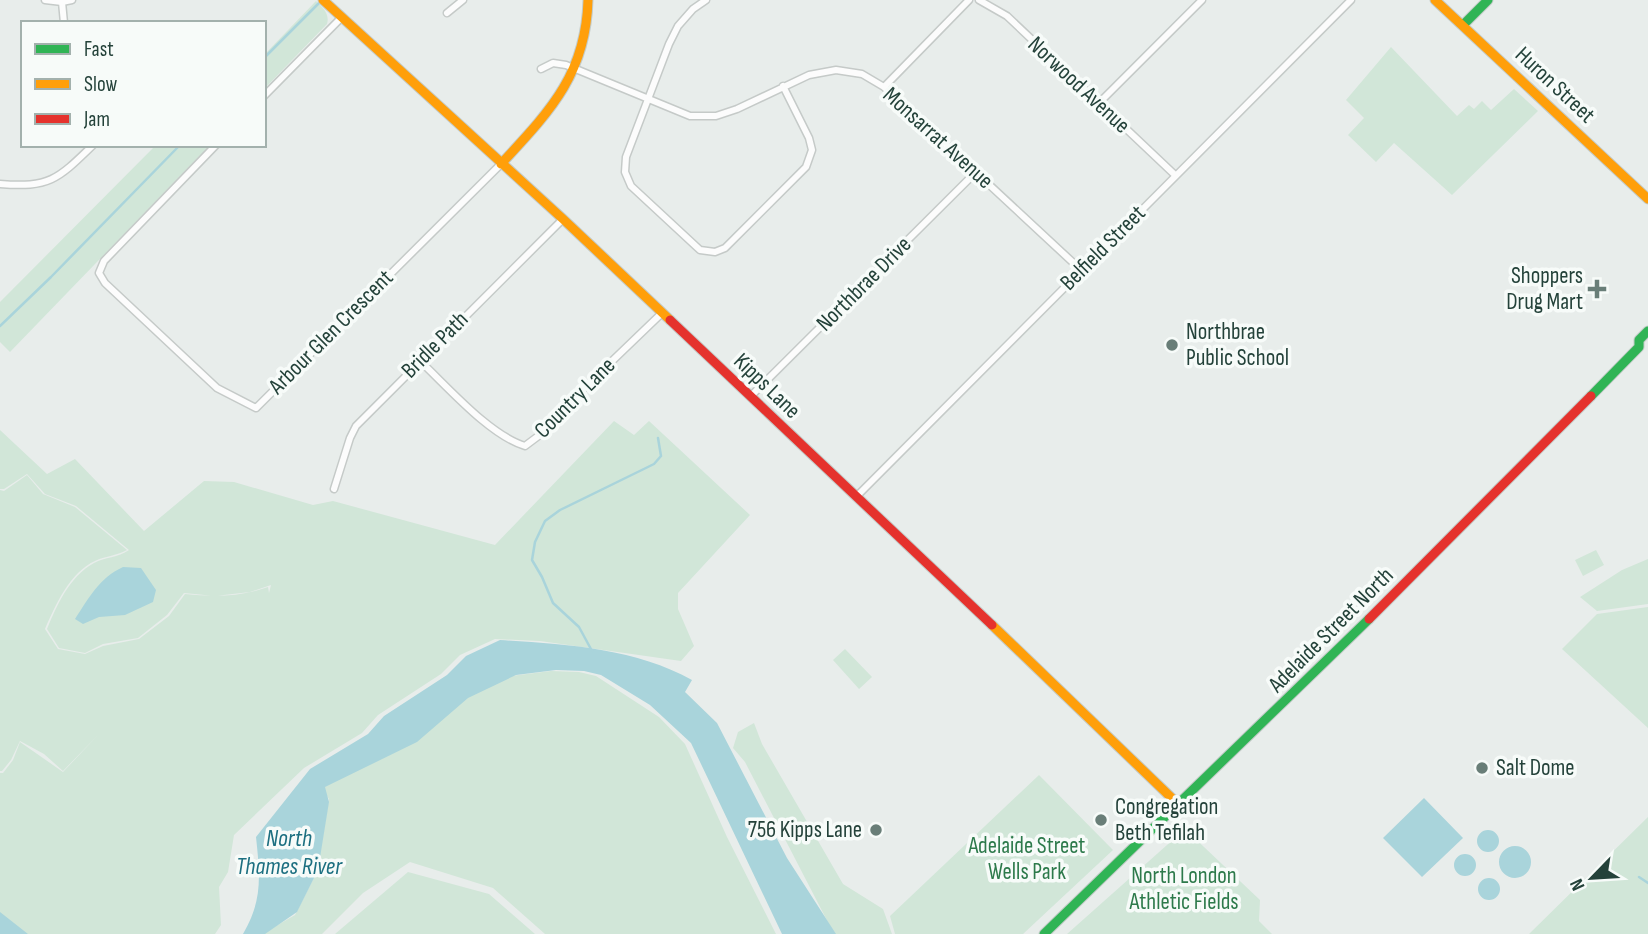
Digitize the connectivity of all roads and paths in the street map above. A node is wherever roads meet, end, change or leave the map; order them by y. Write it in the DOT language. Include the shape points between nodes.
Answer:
graph roads {
  1 [pos="45,0"];
  2 [pos="72,0"];
  3 [pos="323,0"];
  4 [pos="463,0"];
  5 [pos="588,0"];
  6 [pos="706,0"];
  7 [pos="969,0"];
  8 [pos="979,0"];
  9 [pos="1202,0"];
  10 [pos="1351,0"];
  11 [pos="1435,0"];
  12 [pos="1488,0"];
  13 [pos="62,2"];
  14 [pos="447,13"];
  15 [pos="342,17"];
  16 [pos="64,21"];
  17 [pos="1463,25"];
  18 [pos="575,68"];
  19 [pos="541,69"];
  20 [pos="783,86"];
  21 [pos="884,88"];
  22 [pos="266,94"];
  23 [pos="647,99"];
  24 [pos="1099,103"];
  25 [pos="91,147"];
  26 [pos="214,147"];
  27 [pos="501,164"];
  28 [pos="976,172"];
  29 [pos="1175,175"];
  30 [pos="0,184"];
  31 [pos="1648,200"];
  32 [pos="563,219"];
  33 [pos="1081,270"];
  34 [pos="662,313"];
  35 [pos="1648,331"];
  36 [pos="1643,346"];
  37 [pos="419,360"];
  38 [pos="751,396"];
  39 [pos="334,489"];
  40 [pos="856,497"];
  41 [pos="1179,805"];
  42 [pos="1044,934"];
  1 -- 13 [label="street"];
  2 -- 13 [label="street"];
  3 -- 15 [label="street, Kipps Lane"];
  4 -- 14 [label="street"];
  5 -- 18 [label="street" via="585,40"];
  6 -- 23 [label="street" via="678,26"];
  7 -- 21 [label="street"];
  8 -- 24 [label="street, Norwood Avenue" via="1007,16"];
  9 -- 24 [label="street"];
  10 -- 29 [label="street, Belfield Street"];
  11 -- 17 [label="street, Huron Street"];
  12 -- 17 [label="street"];
  13 -- 16 [label="street"];
  15 -- 22 [label="street"];
  15 -- 27 [label="street, Kipps Lane"];
  17 -- 31 [label="street, Huron Street"];
  18 -- 19 [label="street" via="553,63"];
  18 -- 23 [label="street, Monsarrat Avenue"];
  18 -- 27 [label="street" via="549,112"];
  20 -- 21 [label="street, Monsarrat Avenue" via="835,70 862,74"];
  20 -- 23 [label="street, Monsarrat Avenue" via="716,116 690,116"];
  20 -- 23 [label="street" via="809,138 806,167 725,248 715,252 701,250 631,186 625,172 626,157"];
  21 -- 28 [label="street, Monsarrat Avenue"];
  24 -- 29 [label="street, Norwood Avenue"];
  25 -- 30 [label="street" via="62,175 47,182"];
  26 -- 27 [label="street, Arbour Glen Crescent" via="104,261 99,273 217,388 256,408"];
  27 -- 32 [label="street, Kipps Lane"];
  28 -- 33 [label="street, Monsarrat Avenue"];
  28 -- 38 [label="street, Northbrae Drive"];
  29 -- 33 [label="street, Belfield Street"];
  32 -- 34 [label="street, Kipps Lane"];
  32 -- 37 [label="street, Bridle Path"];
  33 -- 40 [label="street, Belfield Street"];
  34 -- 37 [label="street, Country Lane" via="549,428 525,446 497,432"];
  34 -- 38 [label="street, Kipps Lane"];
  35 -- 36 [label="street, Adelaide Street North" via="1639,340"];
  36 -- 41 [label="street, Adelaide Street North"];
  37 -- 39 [label="street, Bridle Path" via="353,430"];
  38 -- 40 [label="street, Kipps Lane"];
  40 -- 41 [label="street, Kipps Lane"];
  41 -- 42 [label="street, Adelaide Street North"];
}
